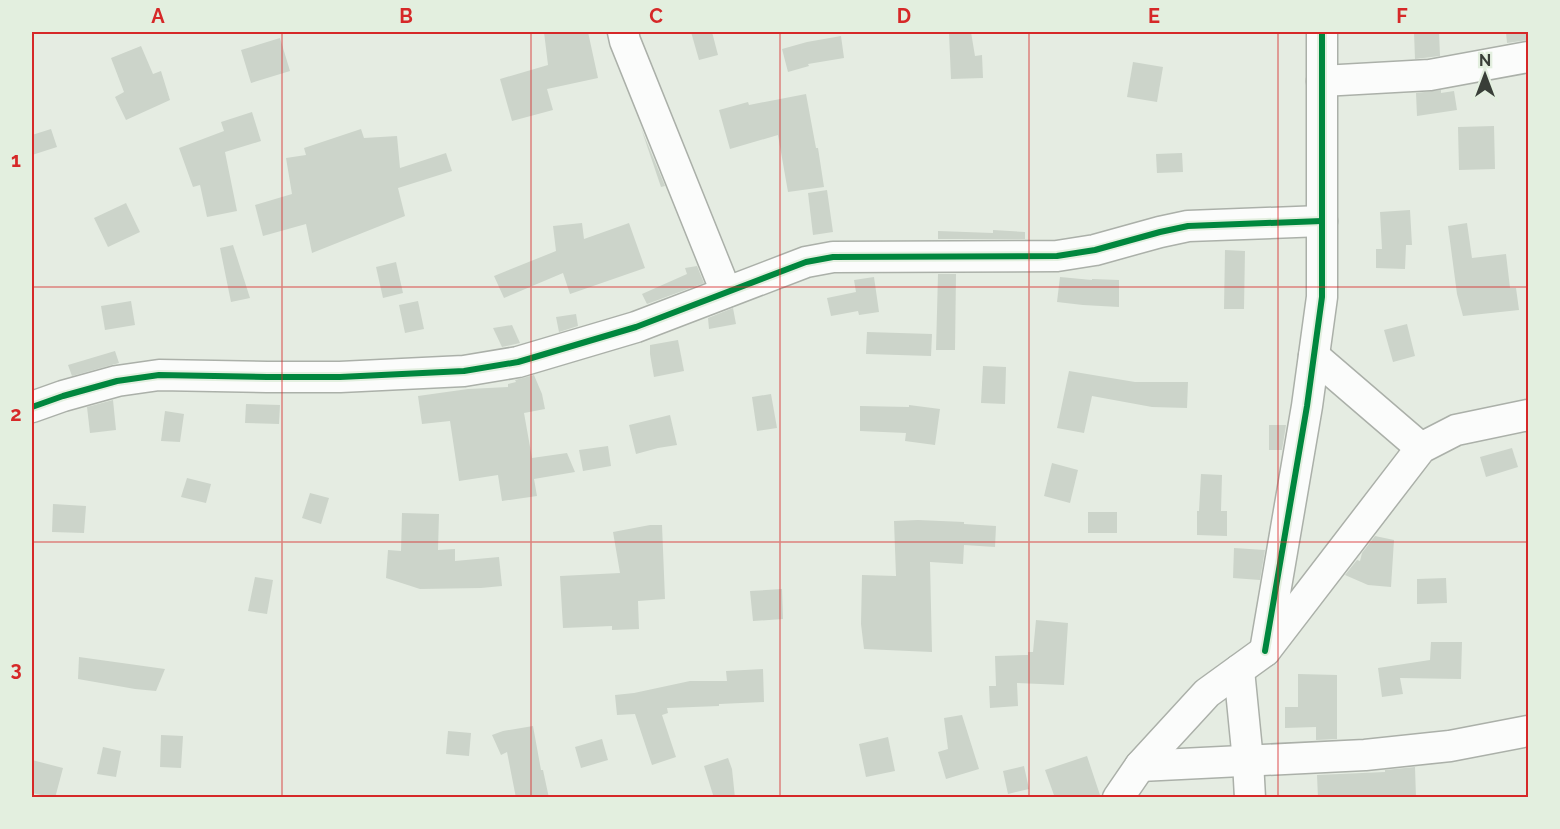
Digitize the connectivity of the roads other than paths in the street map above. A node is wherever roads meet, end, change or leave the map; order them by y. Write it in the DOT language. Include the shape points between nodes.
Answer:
graph roads {
  1 [pos="623,32"];
  2 [pos="1322,32"];
  3 [pos="1528,57"];
  4 [pos="1322,81"];
  5 [pos="1322,221"];
  6 [pos="726,292"];
  7 [pos="1314,356"];
  8 [pos="32,407"];
  9 [pos="1528,415"];
  10 [pos="1421,448"];
  11 [pos="1264,651"];
  12 [pos="1239,670"];
  13 [pos="1528,731"];
  14 [pos="1248,761"];
  15 [pos="1140,766"];
  16 [pos="1118,798"];
  17 [pos="1250,798"];
  1 -- 6 [label="street"];
  2 -- 4 [label="street"];
  3 -- 4 [label="street" via="1430,75"];
  4 -- 5 [label="street"];
  5 -- 6 [label="street" via="1188,226 1057,256 833,257 806,262"];
  5 -- 7 [label="street" via="1322,297"];
  6 -- 8 [label="street" via="636,327 518,362 464,371 319,377 159,375 117,381"];
  7 -- 10 [label="street"];
  7 -- 11 [label="street"];
  9 -- 10 [label="street" via="1456,430"];
  10 -- 11 [label="street"];
  11 -- 12 [label="street"];
  12 -- 14 [label="street"];
  12 -- 15 [label="street" via="1207,693"];
  13 -- 14 [label="street" via="1450,746"];
  14 -- 15 [label="street"];
  14 -- 17 [label="street"];
  15 -- 16 [label="street"];
}
